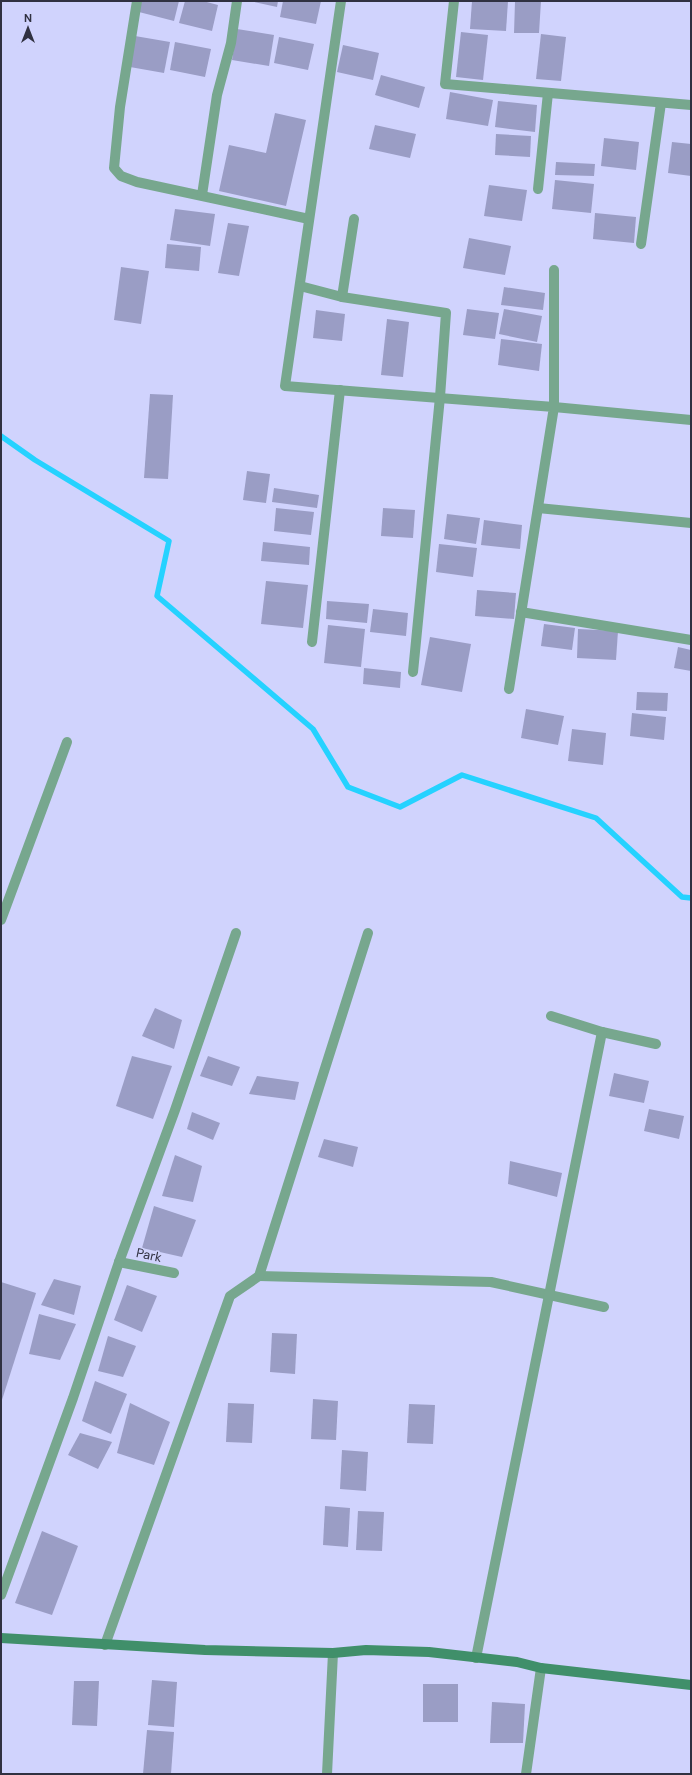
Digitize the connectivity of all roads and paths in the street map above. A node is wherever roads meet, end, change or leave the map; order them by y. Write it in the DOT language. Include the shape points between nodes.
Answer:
graph roads {
  1 [pos="137,1"];
  2 [pos="237,1"];
  3 [pos="341,1"];
  4 [pos="454,1"];
  5 [pos="548,93"];
  6 [pos="661,102"];
  7 [pos="691,105"];
  8 [pos="538,189"];
  9 [pos="202,195"];
  10 [pos="354,219"];
  11 [pos="309,220"];
  12 [pos="642,244"];
  13 [pos="554,270"];
  14 [pos="300,286"];
  15 [pos="342,297"];
  16 [pos="340,390"];
  17 [pos="440,397"];
  18 [pos="554,407"];
  19 [pos="691,420"];
  20 [pos="538,508"];
  21 [pos="691,523"];
  22 [pos="521,612"];
  23 [pos="691,640"];
  24 [pos="312,642"];
  25 [pos="413,672"];
  26 [pos="509,689"];
  27 [pos="68,742"];
  28 [pos="1,920"];
  29 [pos="236,933"];
  30 [pos="368,933"];
  31 [pos="551,1016"];
  32 [pos="602,1032"];
  33 [pos="656,1044"];
  34 [pos="119,1262"];
  35 [pos="174,1273"];
  36 [pos="259,1276"];
  37 [pos="549,1295"];
  38 [pos="604,1307"];
  39 [pos="1,1595"];
  40 [pos="1,1638"];
  41 [pos="105,1645"];
  42 [pos="333,1653"];
  43 [pos="476,1658"];
  44 [pos="541,1668"];
  45 [pos="691,1686"];
  46 [pos="327,1774"];
  47 [pos="526,1774"];
  1 -- 9 [label="street" via="120,107 114,168 122,176 136,182"];
  2 -- 9 [label="street" via="231,43 217,95"];
  3 -- 11 [label="street"];
  4 -- 5 [label="street" via="445,84"];
  5 -- 6 [label="street"];
  5 -- 8 [label="street"];
  6 -- 7 [label="street"];
  6 -- 12 [label="street"];
  9 -- 11 [label="street"];
  10 -- 15 [label="street"];
  11 -- 14 [label="street"];
  13 -- 18 [label="street"];
  14 -- 15 [label="street"];
  14 -- 16 [label="street" via="285,386"];
  15 -- 17 [label="street" via="446,313"];
  16 -- 17 [label="street"];
  16 -- 24 [label="street"];
  17 -- 18 [label="street"];
  17 -- 25 [label="street"];
  18 -- 19 [label="street"];
  18 -- 20 [label="street"];
  20 -- 21 [label="street"];
  20 -- 22 [label="street"];
  22 -- 23 [label="street"];
  22 -- 26 [label="street"];
  27 -- 28 [label="street"];
  29 -- 34 [label="street"];
  30 -- 36 [label="street"];
  31 -- 32 [label="street"];
  32 -- 33 [label="street"];
  32 -- 37 [label="street"];
  34 -- 35 [label="street, Park"];
  34 -- 39 [label="street" via="73,1398"];
  36 -- 37 [label="street" via="491,1282"];
  36 -- 41 [label="street" via="230,1296"];
  37 -- 38 [label="street"];
  37 -- 43 [label="street"];
  40 -- 41 [label="street"];
  41 -- 42 [label="street"];
  42 -- 43 [label="street" via="366,1650 429,1652"];
  42 -- 46 [label="street"];
  43 -- 44 [label="street" via="517,1662"];
  44 -- 45 [label="street"];
  44 -- 47 [label="street"];
}
